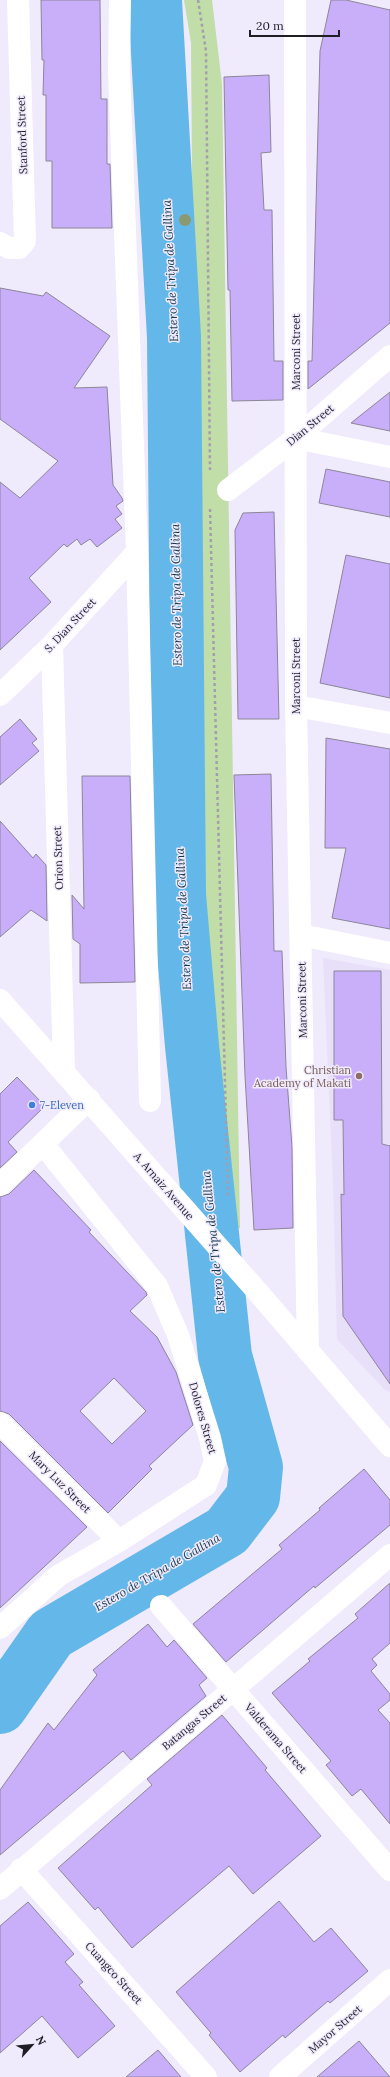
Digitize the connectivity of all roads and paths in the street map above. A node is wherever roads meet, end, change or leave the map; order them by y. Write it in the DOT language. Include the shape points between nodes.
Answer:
graph roads {
  1 [pos="18,0"];
  2 [pos="120,0"];
  3 [pos="198,0"];
  4 [pos="295,0"];
  5 [pos="0,243"];
  6 [pos="390,356"];
  7 [pos="296,438"];
  8 [pos="390,457"];
  9 [pos="210,474"];
  10 [pos="228,490"];
  11 [pos="210,505"];
  12 [pos="137,552"];
  13 [pos="52,645"];
  14 [pos="0,695"];
  15 [pos="296,706"];
  16 [pos="390,723"];
  17 [pos="301,935"];
  18 [pos="390,952"];
  19 [pos="0,1000"];
  20 [pos="64,1070"];
  21 [pos="88,1099"];
  22 [pos="150,1101"];
  23 [pos="43,1144"];
  24 [pos="0,1185"];
  25 [pos="228,1199"];
  26 [pos="308,1351"];
  27 [pos="0,1423"];
  28 [pos="390,1446"];
  29 [pos="119,1541"];
  30 [pos="390,1555"];
  31 [pos="161,1606"];
  32 [pos="0,1627"];
  33 [pos="233,1688"];
  34 [pos="21,1869"];
  35 [pos="390,1870"];
  36 [pos="0,1889"];
  37 [pos="390,1980"];
  38 [pos="206,2077"];
  39 [pos="280,2077"];
  1 -- 5 [label="street, Stanford Street" via="25,242 19,248 9,248"];
  2 -- 12 [label="street" via="119,72"];
  3 -- 9 [label="path" via="206,51"];
  4 -- 7 [label="street, Marconi Street"];
  6 -- 7 [label="street, Dian Street"];
  7 -- 8 [label="street"];
  7 -- 10 [label="street, Dian Street"];
  7 -- 15 [label="street, Marconi Street"];
  11 -- 25 [label="path"];
  12 -- 13 [label="street, S. Dian Street"];
  12 -- 22 [label="street"];
  13 -- 14 [label="street, S. Dian Street"];
  13 -- 20 [label="street, Orion Street"];
  15 -- 16 [label="street"];
  15 -- 17 [label="street, Marconi Street"];
  17 -- 18 [label="street"];
  17 -- 26 [label="street, Marconi Street"];
  19 -- 20 [label="street, A. Arnaiz Avenue"];
  20 -- 21 [label="street, A. Arnaiz Avenue"];
  21 -- 23 [label="street"];
  21 -- 26 [label="street, A. Arnaiz Avenue"];
  23 -- 24 [label="street"];
  23 -- 29 [label="street, Dolores Street" via="157,1286 178,1335 215,1461 206,1485"];
  26 -- 28 [label="street, A. Arnaiz Avenue"];
  27 -- 29 [label="street, Mary Luz Street"];
  29 -- 32 [label="street, Dolores Street" via="58,1576"];
  30 -- 33 [label="street, Batangas Street"];
  31 -- 33 [label="street, Valderama Street"];
  33 -- 34 [label="street, Batangas Street"];
  33 -- 35 [label="street, Valderama Street"];
  34 -- 36 [label="street, Batangas Street"];
  34 -- 38 [label="street, Cuangco Street"];
  37 -- 39 [label="street, Mayor Street"];
}
